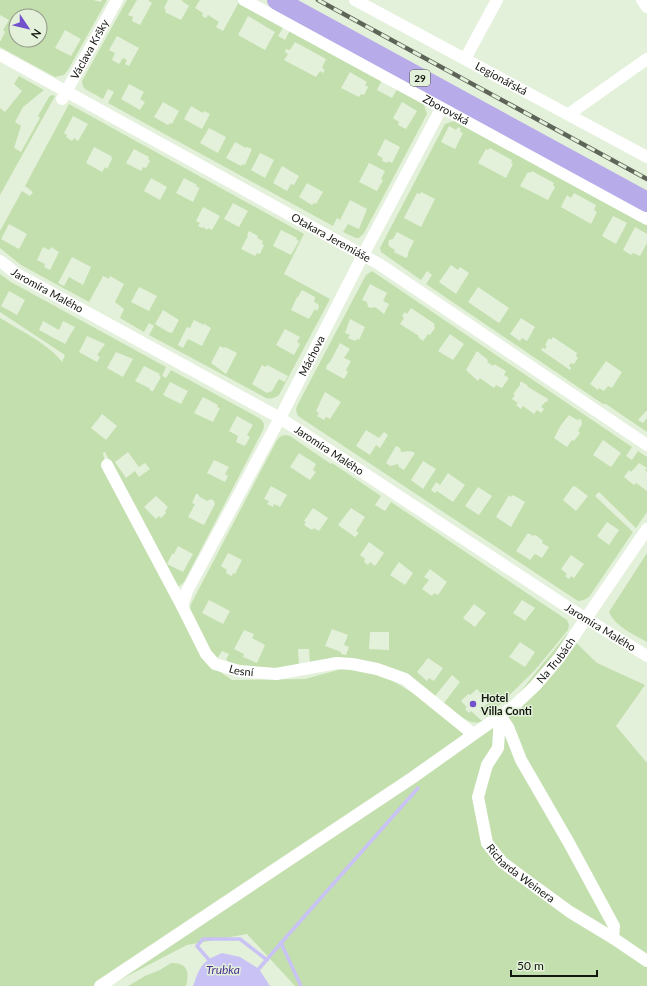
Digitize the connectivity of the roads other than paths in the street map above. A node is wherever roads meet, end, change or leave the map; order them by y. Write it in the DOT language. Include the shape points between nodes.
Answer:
graph roads {
  1 [pos="117,0"];
  2 [pos="244,0"];
  3 [pos="277,0"];
  4 [pos="355,0"];
  5 [pos="497,0"];
  6 [pos="642,0"];
  7 [pos="647,7"];
  8 [pos="0,55"];
  9 [pos="465,59"];
  10 [pos="647,59"];
  11 [pos="64,95"];
  12 [pos="442,107"];
  13 [pos="570,114"];
  14 [pos="647,157"];
  15 [pos="647,202"];
  16 [pos="647,219"];
  17 [pos="364,256"];
  18 [pos="0,262"];
  19 [pos="280,418"];
  20 [pos="647,445"];
  21 [pos="107,465"];
  22 [pos="647,529"];
  23 [pos="182,606"];
  24 [pos="587,618"];
  25 [pos="647,656"];
  26 [pos="500,716"];
  27 [pos="473,734"];
  28 [pos="613,938"];
  29 [pos="647,961"];
  30 [pos="100,986"];
  1 -- 11 [label="street, Václava Kršky"];
  2 -- 12 [label="street, Zborovská"];
  3 -- 15 [label="main road, 29"];
  4 -- 9 [label="street, Legionářská"];
  5 -- 9 [label="street"];
  6 -- 7 [label="street"];
  8 -- 11 [label="street, Otakara Jeremiáše"];
  9 -- 13 [label="street, Legionářská"];
  10 -- 13 [label="street"];
  11 -- 17 [label="street, Otakara Jeremiáše"];
  12 -- 16 [label="street, Zborovská"];
  12 -- 17 [label="street, Máchova"];
  13 -- 14 [label="street, Legionářská"];
  17 -- 19 [label="street, Máchova"];
  17 -- 20 [label="street, Otakara Jeremiáše"];
  18 -- 19 [label="street, Jaromíra Malého" via="16,274"];
  19 -- 23 [label="street, Máchova" via="187,591"];
  19 -- 24 [label="street, Jaromíra Malého"];
  21 -- 23 [label="street, Lesní"];
  22 -- 24 [label="street, Na Trubách"];
  23 -- 27 [label="street, Lesní" via="206,654 215,664 239,671 276,674 337,663 377,669 405,679"];
  24 -- 25 [label="street, Jaromíra Malého"];
  24 -- 26 [label="street, Na Trubách" via="559,658 515,705"];
  26 -- 27 [label="street, Na Trubách"];
  26 -- 28 [label="street" via="508,727 521,760 614,926"];
  26 -- 28 [label="street, Richarda Weinera" via="498,748 487,764 478,797 487,843 502,862 570,912"];
  27 -- 30 [label="street, Na Trubách" via="412,778"];
  28 -- 29 [label="street, Richarda Weinera"];
}
